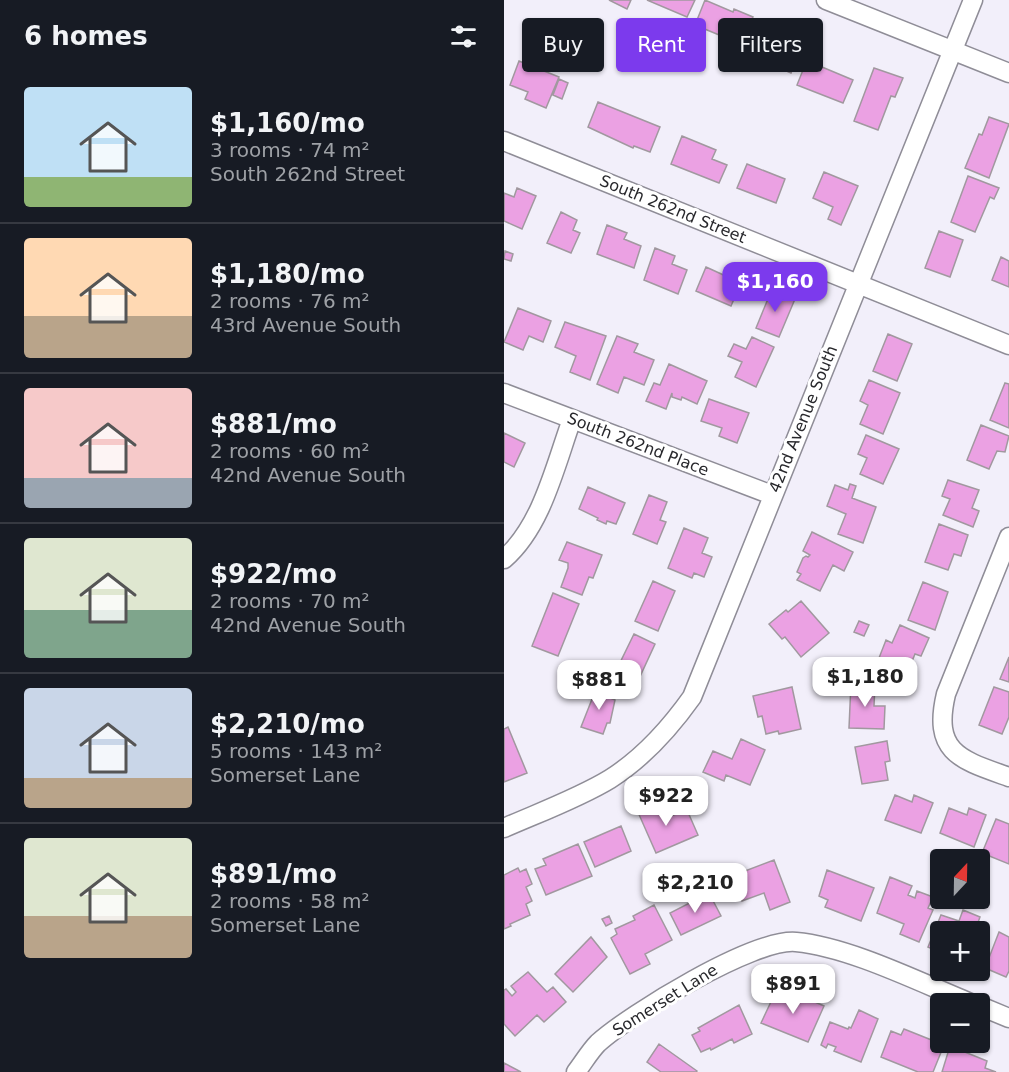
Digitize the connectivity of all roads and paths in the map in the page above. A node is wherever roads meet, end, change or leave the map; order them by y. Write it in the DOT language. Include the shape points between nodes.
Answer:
graph roads {
  1 [pos="826,0"];
  2 [pos="973,0"];
  3 [pos="952,51"];
  4 [pos="1009,73"];
  5 [pos="504,141"];
  6 [pos="859,283"];
  7 [pos="1009,345"];
  8 [pos="504,393"];
  9 [pos="572,419"];
  10 [pos="772,495"];
  11 [pos="1009,537"];
  12 [pos="504,559"];
  13 [pos="1009,777"];
  14 [pos="504,828"];
  15 [pos="945,993"];
  16 [pos="990,1010"];
  17 [pos="1009,1018"];
  18 [pos="576,1072"];
  1 -- 3 [label="street"];
  2 -- 3 [label="street, 42nd Avenue South"];
  3 -- 4 [label="street"];
  3 -- 6 [label="street, 42nd Avenue South"];
  5 -- 6 [label="street, South 262nd Street"];
  6 -- 7 [label="street, South 262nd Street"];
  6 -- 10 [label="street, 42nd Avenue South"];
  8 -- 9 [label="street, South 262nd Place"];
  9 -- 10 [label="street, South 262nd Place"];
  9 -- 12 [label="street" via="538,512 518,545"];
  10 -- 14 [label="street, 42nd Avenue South" via="717,640 692,697 675,721 648,750 610,779"];
  11 -- 13 [label="street" via="946,694 941,720 947,744 955,752"];
  15 -- 18 [label="street, Somerset Lane" via="834,950 794,942 759,948 725,963 632,1017 597,1044"];
  16 -- 17 [label="street"];
}
